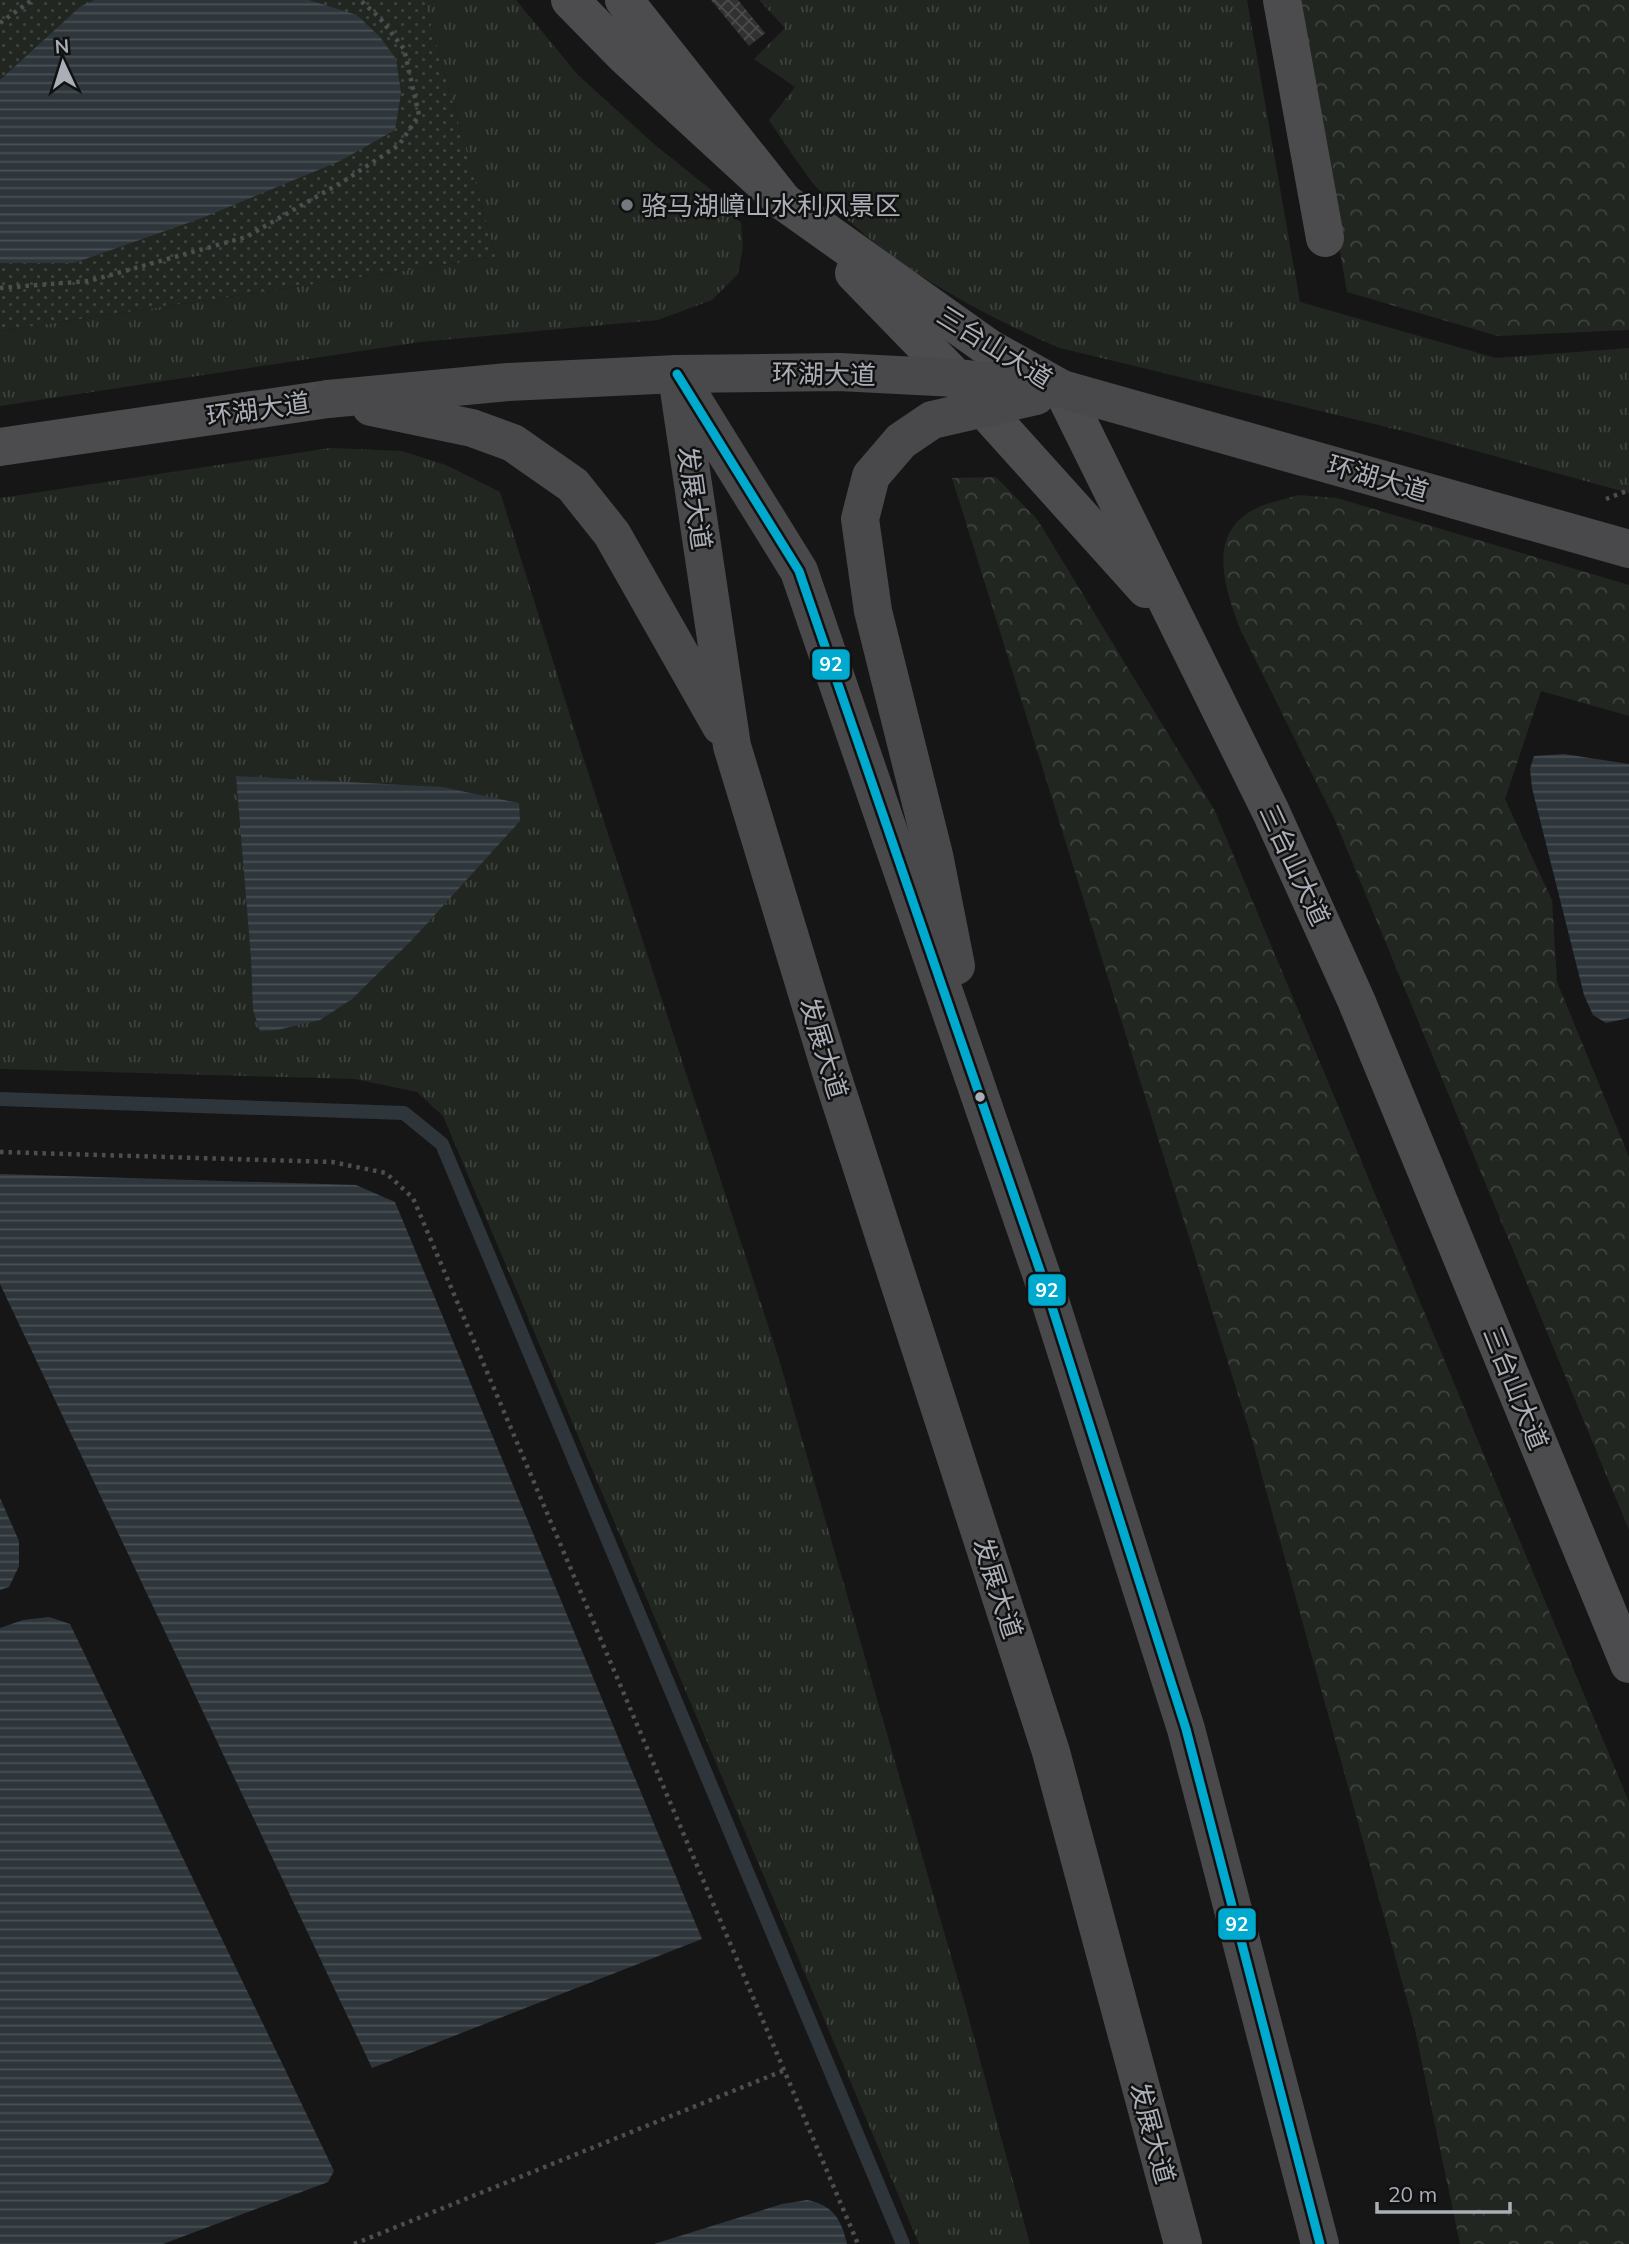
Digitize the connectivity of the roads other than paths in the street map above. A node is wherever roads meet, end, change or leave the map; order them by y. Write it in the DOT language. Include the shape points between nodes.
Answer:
graph roads {
  1 [pos="570,0"];
  2 [pos="624,0"];
  3 [pos="1282,0"];
  4 [pos="784,202"];
  5 [pos="1325,238"];
  6 [pos="677,374"];
  7 [pos="956,378"];
  8 [pos="1062,389"];
  9 [pos="328,399"];
  10 [pos="984,408"];
  11 [pos="0,447"];
  12 [pos="1629,549"];
  13 [pos="1175,621"];
  14 [pos="732,746"];
  15 [pos="985,1111"];
  16 [pos="1629,1664"];
  17 [pos="1183,2244"];
  18 [pos="1320,2244"];
  1 -- 4 [label="street"];
  2 -- 4 [label="street"];
  3 -- 5 [label="street"];
  4 -- 7 [label="street"];
  4 -- 8 [label="street, 三台山大道" via="989,348"];
  6 -- 7 [label="main road, 环湖大道" via="839,372"];
  6 -- 9 [label="main road, 环湖大道" via="509,382"];
  6 -- 14 [label="main road, 发展大道"];
  6 -- 15 [label="main road, 发展大道" via="799,571"];
  7 -- 8 [label="main road, 环湖大道"];
  7 -- 10 [label="street"];
  8 -- 10 [label="main road"];
  8 -- 12 [label="main road, 环湖大道"];
  8 -- 13 [label="street, 三台山大道"];
  9 -- 11 [label="street, 环湖大道"];
  9 -- 14 [label="main road" via="472,428 513,443 573,485 612,534"];
  10 -- 13 [label="street"];
  10 -- 15 [label="main road" via="932,420 901,441 870,476 860,519 873,611 934,855"];
  13 -- 16 [label="street, 三台山大道" via="1271,812 1356,1000"];
  14 -- 17 [label="main road, 发展大道" via="831,1072 1051,1752"];
  15 -- 18 [label="main road, 发展大道" via="1046,1288 1185,1729"];
}
